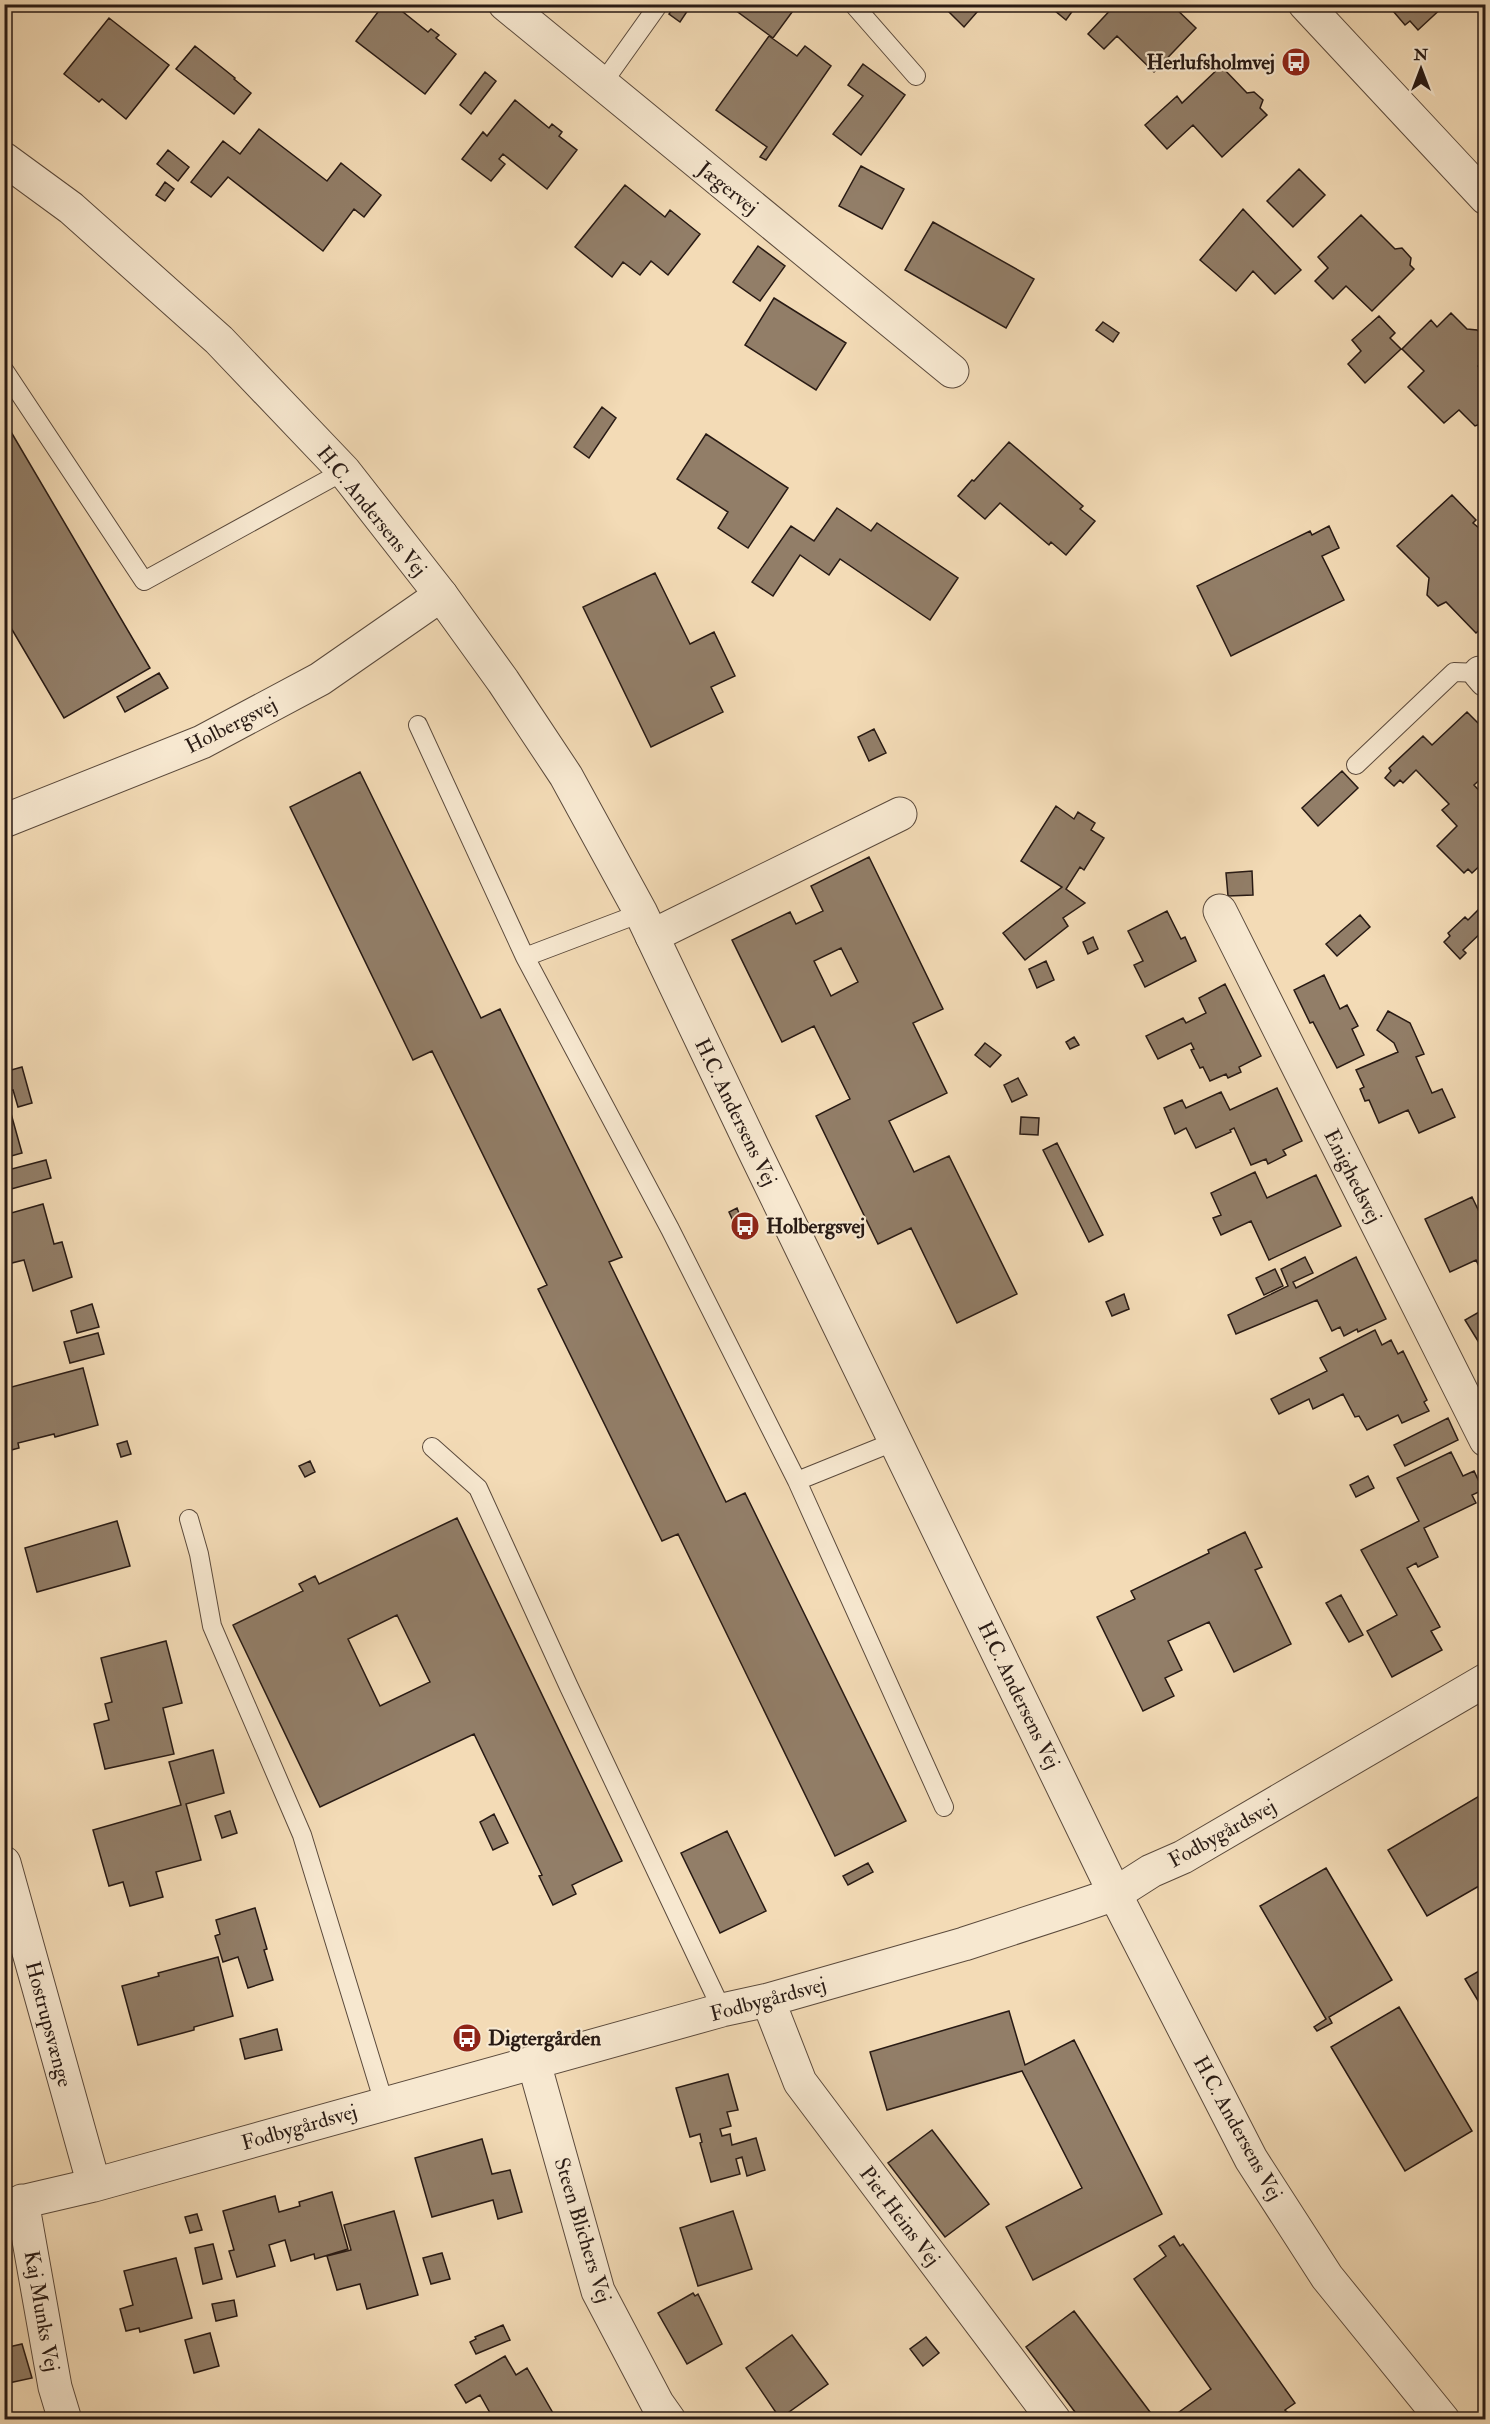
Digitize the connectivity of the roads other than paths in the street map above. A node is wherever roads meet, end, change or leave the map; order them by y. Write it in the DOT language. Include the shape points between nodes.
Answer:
graph roads {
  1 [pos="505,4"];
  2 [pos="659,4"];
  3 [pos="852,4"];
  4 [pos="1305,4"];
  5 [pos="916,76"];
  6 [pos="602,84"];
  7 [pos="4,159"];
  8 [pos="1482,187"];
  9 [pos="4,370"];
  10 [pos="952,371"];
  11 [pos="344,471"];
  12 [pos="441,595"];
  13 [pos="1484,674"];
  14 [pos="418,725"];
  15 [pos="1356,765"];
  16 [pos="900,814"];
  17 [pos="4,821"];
  18 [pos="1220,911"];
  19 [pos="647,924"];
  20 [pos="525,957"];
  21 [pos="1485,1440"];
  22 [pos="896,1441"];
  23 [pos="432,1447"];
  24 [pos="797,1481"];
  25 [pos="189,1519"];
  26 [pos="1485,1680"];
  27 [pos="944,1807"];
  28 [pos="4,1863"];
  29 [pos="1115,1894"];
  30 [pos="768,2000"];
  31 [pos="722,2010"];
  32 [pos="534,2063"];
  33 [pos="384,2103"];
  34 [pos="94,2185"];
  35 [pos="13,2204"];
  36 [pos="65,2420"];
  37 [pos="669,2420"];
  38 [pos="1054,2420"];
  39 [pos="1443,2420"];
  1 -- 6 [label="street, Jægervej"];
  2 -- 6 [label="lane"];
  3 -- 5 [label="lane"];
  4 -- 8 [label="street"];
  6 -- 10 [label="street, Jægervej"];
  7 -- 11 [label="street, H.C. Andersens Vej" via="71,208 219,340"];
  9 -- 11 [label="lane" via="144,581"];
  11 -- 12 [label="street, H.C. Andersens Vej"];
  12 -- 17 [label="street, Holbergsvej" via="320,679 202,742"];
  12 -- 19 [label="street, H.C. Andersens Vej" via="566,776"];
  13 -- 15 [label="lane" via="1454,672"];
  14 -- 20 [label="lane"];
  16 -- 19 [label="street"];
  18 -- 21 [label="street, Enighedsvej"];
  19 -- 20 [label="lane"];
  19 -- 22 [label="street, H.C. Andersens Vej"];
  20 -- 24 [label="lane" via="670,1229"];
  22 -- 24 [label="lane"];
  22 -- 29 [label="street, H.C. Andersens Vej"];
  23 -- 31 [label="lane" via="478,1488"];
  24 -- 27 [label="lane"];
  25 -- 33 [label="lane" via="212,1626 302,1835"];
  26 -- 29 [label="street, Fodbygårdsvej"];
  28 -- 34 [label="street, Hostrupsvænge"];
  29 -- 30 [label="street, Fodbygårdsvej" via="964,1944"];
  29 -- 39 [label="street, H.C. Andersens Vej" via="1251,2159 1327,2277"];
  30 -- 31 [label="street, Fodbygårdsvej"];
  30 -- 38 [label="street, Piet Heins Vej" via="800,2082"];
  31 -- 32 [label="street, Fodbygårdsvej"];
  32 -- 33 [label="street, Fodbygårdsvej"];
  32 -- 37 [label="street, Steen Blichers Vej" via="598,2291"];
  33 -- 34 [label="street, Fodbygårdsvej"];
  34 -- 35 [label="street, Fodbygårdsvej"];
  35 -- 36 [label="street, Kaj Munks Vej"];
}
